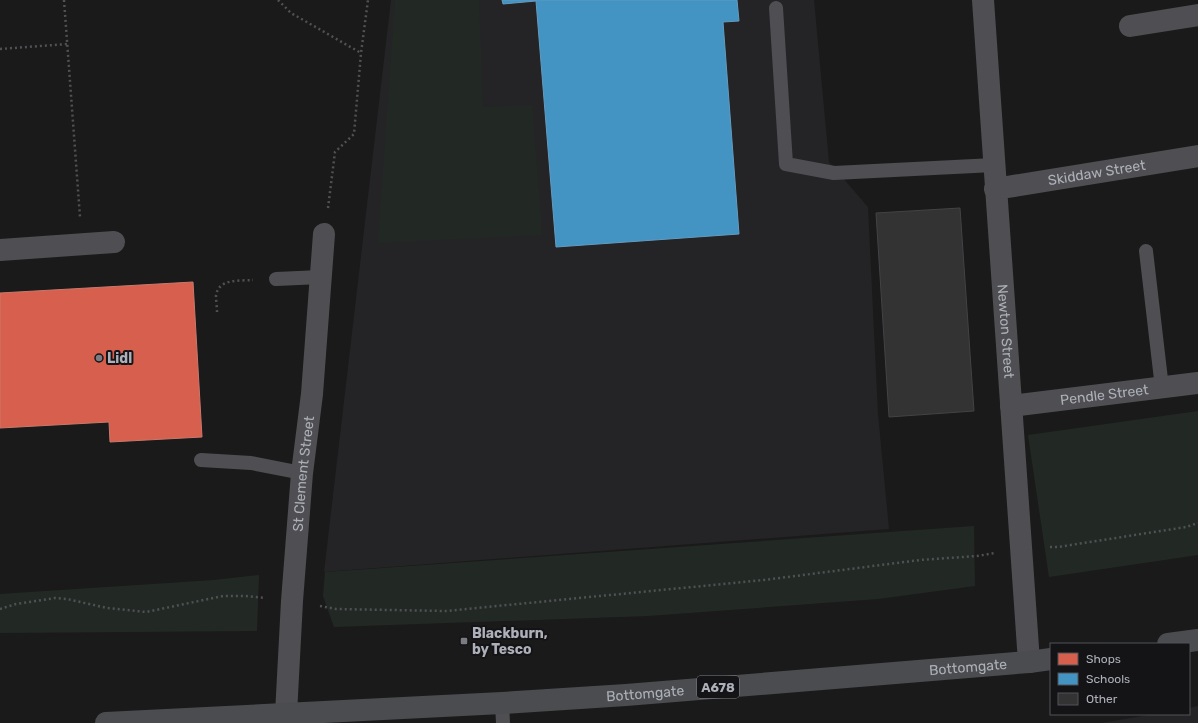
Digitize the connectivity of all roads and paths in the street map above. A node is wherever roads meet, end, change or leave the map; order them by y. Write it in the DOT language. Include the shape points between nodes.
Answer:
graph roads {
  1 [pos="64,0"];
  2 [pos="278,0"];
  3 [pos="368,0"];
  4 [pos="983,0"];
  5 [pos="776,8"];
  6 [pos="1198,15"];
  7 [pos="1130,26"];
  8 [pos="67,44"];
  9 [pos="0,49"];
  10 [pos="361,53"];
  11 [pos="1198,156"];
  12 [pos="994,166"];
  13 [pos="995,189"];
  14 [pos="81,223"];
  15 [pos="324,234"];
  16 [pos="114,242"];
  17 [pos="0,250"];
  18 [pos="1146,251"];
  19 [pos="321,277"];
  20 [pos="276,279"];
  21 [pos="217,312"];
  22 [pos="1198,383"];
  23 [pos="1162,388"];
  24 [pos="1011,406"];
  25 [pos="201,460"];
  26 [pos="302,473"];
  27 [pos="1198,523"];
  28 [pos="1022,548"];
  29 [pos="292,601"];
  30 [pos="0,609"];
  31 [pos="1198,640"];
  32 [pos="1176,643"];
  33 [pos="1050,660"];
  34 [pos="1029,662"];
  35 [pos="503,713"];
  36 [pos="286,718"];
  37 [pos="106,723"];
  1 -- 8 [label="path"];
  2 -- 10 [label="path" via="291,13"];
  3 -- 10 [label="path"];
  4 -- 12 [label="street, Newton Street"];
  5 -- 12 [label="lane" via="786,164 834,173"];
  6 -- 7 [label="street"];
  8 -- 9 [label="path"];
  8 -- 14 [label="path"];
  10 -- 15 [label="path" via="354,134 335,152"];
  11 -- 13 [label="street, Skiddaw Street"];
  12 -- 13 [label="street, Newton Street"];
  13 -- 24 [label="street, Newton Street"];
  15 -- 19 [label="street, St Clement Street"];
  16 -- 17 [label="street"];
  18 -- 23 [label="lane"];
  19 -- 20 [label="lane"];
  19 -- 26 [label="street, St Clement Street" via="312,394"];
  20 -- 21 [label="path" via="226,282 216,295"];
  22 -- 23 [label="street, Pendle Street"];
  23 -- 24 [label="street, Pendle Street"];
  24 -- 28 [label="street, Newton Street"];
  25 -- 26 [label="lane" via="251,464"];
  26 -- 29 [label="street, St Clement Street"];
  27 -- 28 [label="path" via="1058,547"];
  28 -- 29 [label="path" via="977,556 920,560 764,580 446,611 336,609"];
  28 -- 34 [label="street, Newton Street"];
  29 -- 30 [label="path" via="223,596 146,612 55,598"];
  29 -- 36 [label="street, St Clement Street"];
  31 -- 32 [label="highway"];
  33 -- 34 [label="highway, Bottomgate / A678"];
  34 -- 35 [label="highway, Bottomgate / A678" via="626,695"];
  35 -- 36 [label="highway, Bottomgate / A678"];
  36 -- 37 [label="highway, A678"];
}
